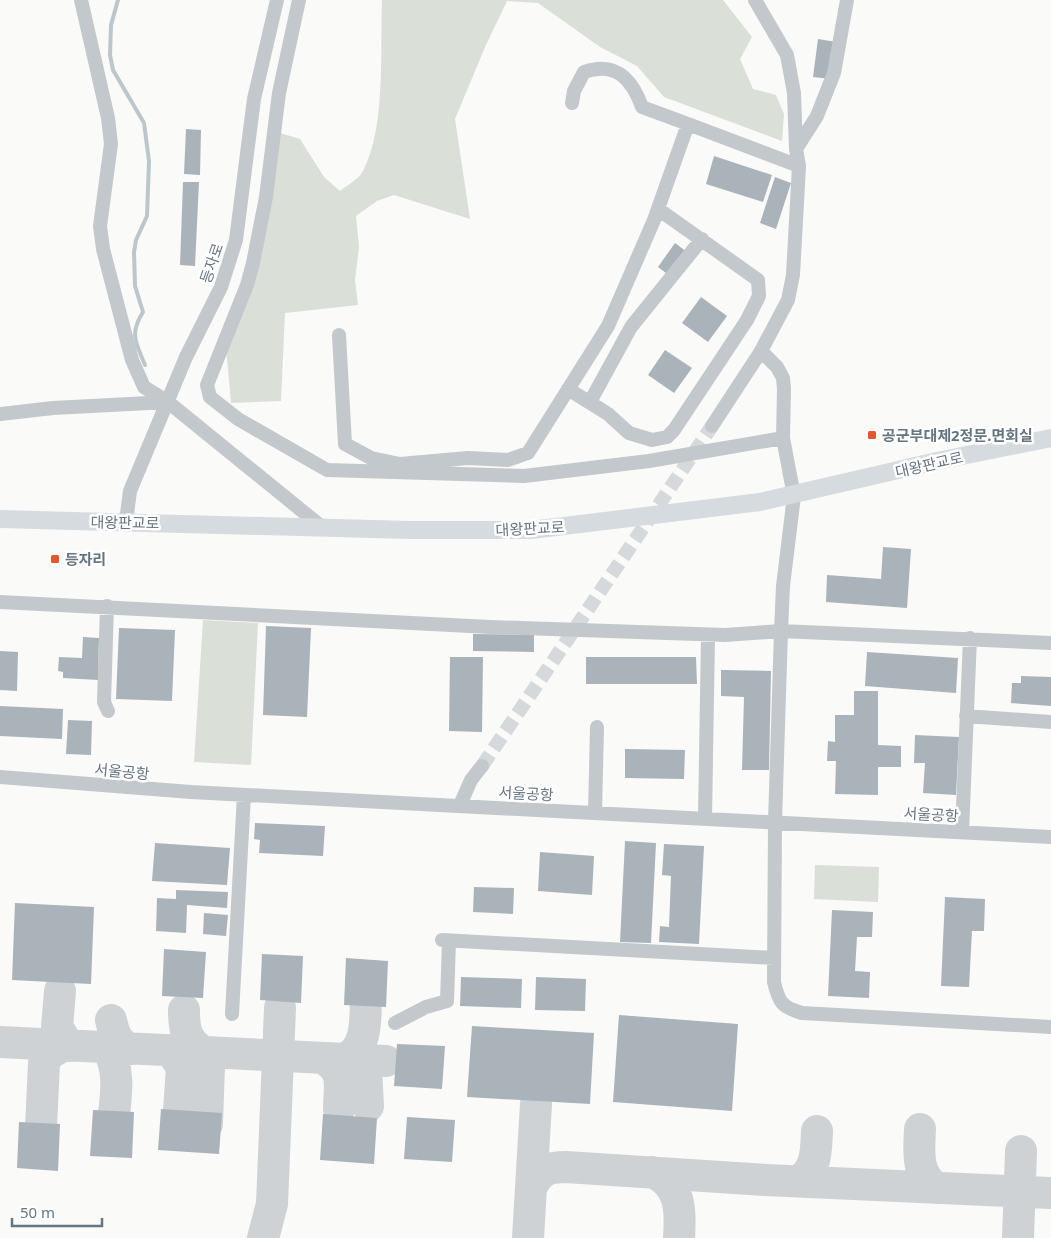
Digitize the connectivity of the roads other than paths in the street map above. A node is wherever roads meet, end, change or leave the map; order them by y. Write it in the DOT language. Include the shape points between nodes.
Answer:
graph roads {
  1 [pos="81,0"];
  2 [pos="276,0"];
  3 [pos="298,0"];
  4 [pos="755,0"];
  5 [pos="846,0"];
  6 [pos="572,103"];
  7 [pos="688,124"];
  8 [pos="796,150"];
  9 [pos="799,166"];
  10 [pos="658,209"];
  11 [pos="702,239"];
  12 [pos="339,335"];
  13 [pos="761,351"];
  14 [pos="568,389"];
  15 [pos="168,402"];
  16 [pos="590,402"];
  17 [pos="0,414"];
  18 [pos="712,426"];
  19 [pos="783,438"];
  20 [pos="1051,438"];
  21 [pos="794,496"];
  22 [pos="0,519"];
  23 [pos="126,522"];
  24 [pos="322,527"];
  25 [pos="0,602"];
  26 [pos="106,606"];
  27 [pos="781,631"];
  28 [pos="708,635"];
  29 [pos="970,638"];
  30 [pos="1051,643"];
  31 [pos="108,711"];
  32 [pos="966,716"];
  33 [pos="1051,722"];
  34 [pos="597,727"];
  35 [pos="482,766"];
  36 [pos="0,777"];
  37 [pos="244,795"];
  38 [pos="460,806"];
  39 [pos="595,812"];
  40 [pos="705,818"];
  41 [pos="775,822"];
  42 [pos="962,832"];
  43 [pos="1051,837"];
  44 [pos="774,958"];
  45 [pos="232,1014"];
  46 [pos="394,1023"];
  47 [pos="1051,1027"];
  1 -- 15 [label="street" via="111,144 100,226 103,249 132,360 144,387"];
  2 -- 15 [label="street, 등자로" via="254,99 236,240 221,287"];
  3 -- 19 [label="street" via="279,93 266,197 253,263 207,385 210,397 238,419 327,470 524,476 649,461"];
  4 -- 8 [label="street" via="786,55 794,93"];
  5 -- 8 [label="street" via="834,73 817,116"];
  6 -- 7 [label="street" via="584,72 594,68 610,70 626,76 642,107"];
  7 -- 9 [label="street"];
  7 -- 10 [label="street"];
  8 -- 9 [label="street"];
  9 -- 13 [label="street" via="788,300"];
  10 -- 11 [label="street"];
  10 -- 14 [label="street" via="639,260 608,326"];
  11 -- 16 [label="street" via="631,327"];
  11 -- 16 [label="street" via="758,280 759,296 748,320 674,430 667,437 652,440 629,433"];
  12 -- 14 [label="street" via="345,444 371,458 400,464 468,458 508,460 528,452"];
  13 -- 18 [label="street"];
  13 -- 19 [label="street" via="777,367 782,378"];
  14 -- 16 [label="street"];
  15 -- 17 [label="street"];
  15 -- 23 [label="street, 등자로" via="130,491"];
  15 -- 24 [label="street"];
  19 -- 21 [label="street"];
  20 -- 21 [label="main road, 대왕판교로" via="937,461"];
  21 -- 24 [label="main road, 대왕판교로" via="666,516 531,530"];
  21 -- 27 [label="street"];
  22 -- 23 [label="main road, 대왕판교로"];
  23 -- 24 [label="main road, 대왕판교로"];
  25 -- 26 [label="street"];
  26 -- 28 [label="street"];
  26 -- 31 [label="street" via="104,702"];
  27 -- 28 [label="street"];
  27 -- 29 [label="street"];
  27 -- 41 [label="street"];
  28 -- 40 [label="street"];
  29 -- 30 [label="street"];
  29 -- 32 [label="street"];
  32 -- 33 [label="street"];
  32 -- 42 [label="street"];
  34 -- 39 [label="street"];
  35 -- 38 [label="street" via="471,780"];
  36 -- 37 [label="street, 서울공항"];
  37 -- 38 [label="street, 서울공항"];
  37 -- 45 [label="street"];
  38 -- 39 [label="street, 서울공항"];
  39 -- 40 [label="street, 서울공항"];
  40 -- 41 [label="street, 서울공항"];
  41 -- 42 [label="street, 서울공항"];
  41 -- 44 [label="street"];
  42 -- 43 [label="street, 서울공항"];
  44 -- 46 [label="street" via="446,940 447,1000 426,1006"];
  44 -- 47 [label="street" via="778,999 787,1008 802,1013"];
}
